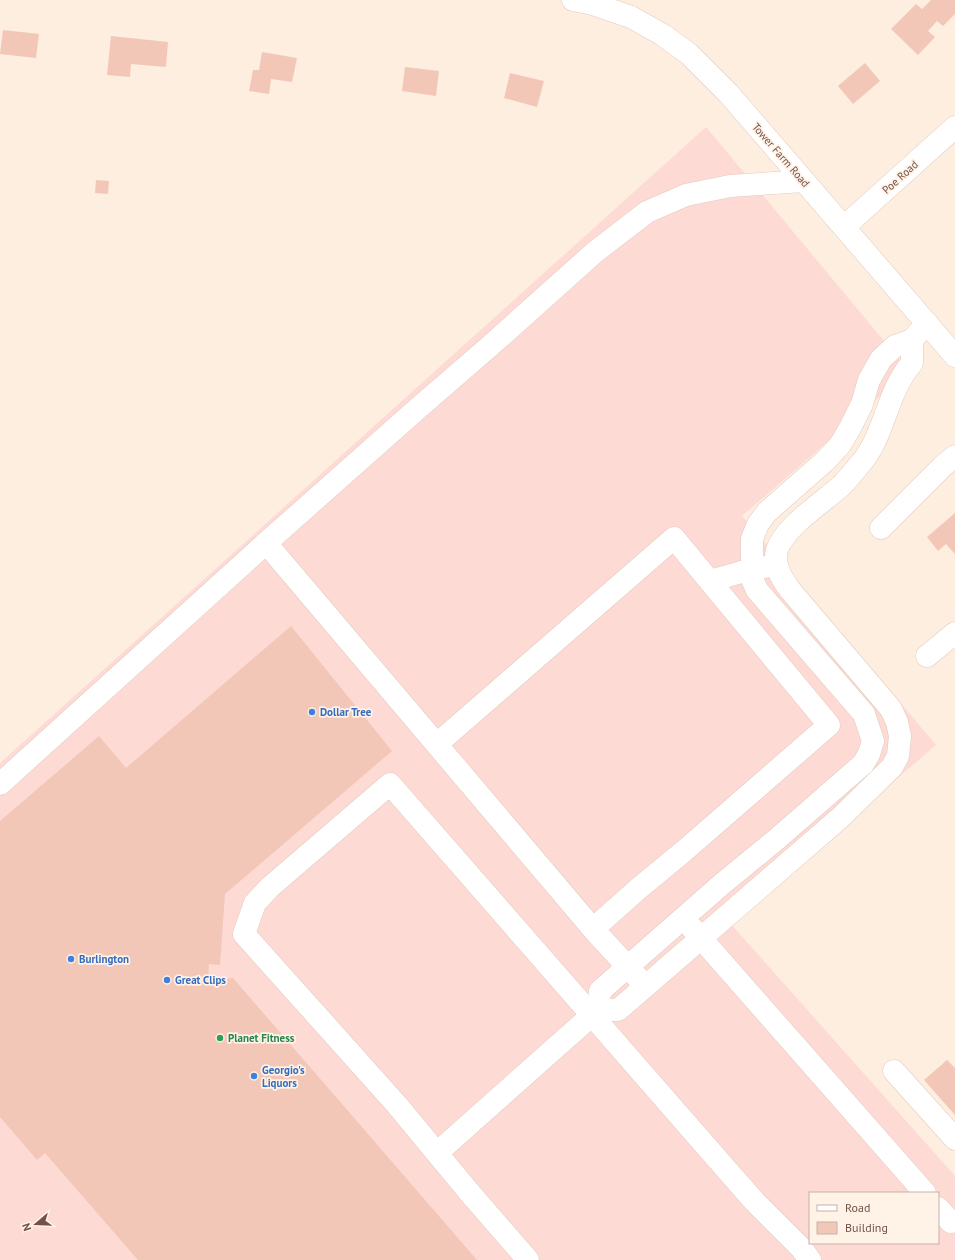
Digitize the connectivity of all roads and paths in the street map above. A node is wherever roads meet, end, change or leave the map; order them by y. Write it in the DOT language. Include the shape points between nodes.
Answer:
graph roads {
  1 [pos="573,0"];
  2 [pos="955,127"];
  3 [pos="804,181"];
  4 [pos="844,227"];
  5 [pos="927,323"];
  6 [pos="912,340"];
  7 [pos="955,356"];
  8 [pos="955,456"];
  9 [pos="881,528"];
  10 [pos="266,543"];
  11 [pos="777,564"];
  12 [pos="752,569"];
  13 [pos="710,582"];
  14 [pos="955,633"];
  15 [pos="927,656"];
  16 [pos="873,741"];
  17 [pos="437,744"];
  18 [pos="899,744"];
  19 [pos="0,784"];
  20 [pos="683,919"];
  21 [pos="593,929"];
  22 [pos="701,938"];
  23 [pos="627,968"];
  24 [pos="646,986"];
  25 [pos="594,1013"];
  26 [pos="894,1071"];
  27 [pos="955,1139"];
  28 [pos="437,1153"];
  29 [pos="924,1192"];
  30 [pos="528,1260"];
  31 [pos="810,1260"];
  1 -- 3 [label="street, Tower Farm Road" via="631,17 663,35 689,54 728,93"];
  2 -- 4 [label="street, Poe Road"];
  3 -- 4 [label="street, Tower Farm Road"];
  3 -- 10 [label="street" via="730,186 686,194 647,212 596,252"];
  4 -- 5 [label="street, Tower Farm Road"];
  5 -- 6 [label="street"];
  5 -- 7 [label="street, Tower Farm Road"];
  6 -- 11 [label="street" via="912,363 897,385 874,443 863,461 842,484 792,527 777,551"];
  6 -- 12 [label="street" via="895,346 881,359 869,380 862,404 840,445 766,512 752,540"];
  8 -- 9 [label="street"];
  10 -- 17 [label="street"];
  10 -- 19 [label="street"];
  11 -- 12 [label="street"];
  11 -- 18 [label="street" via="790,590 891,709 897,722"];
  12 -- 13 [label="street"];
  12 -- 16 [label="street" via="757,590 864,714"];
  13 -- 17 [label="street" via="674,538"];
  13 -- 21 [label="street" via="829,725"];
  14 -- 15 [label="street"];
  16 -- 18 [label="street"];
  16 -- 20 [label="street" via="863,764"];
  17 -- 21 [label="street"];
  18 -- 22 [label="street" via="898,756 892,767 841,817"];
  20 -- 22 [label="street"];
  20 -- 23 [label="street"];
  21 -- 23 [label="street"];
  22 -- 24 [label="street"];
  22 -- 29 [label="street"];
  23 -- 24 [label="street"];
  23 -- 25 [label="street" via="600,991"];
  24 -- 25 [label="street" via="618,1010"];
  25 -- 28 [label="street"];
  25 -- 28 [label="street" via="390,784 270,887 255,903 244,934"];
  25 -- 31 [label="street" via="755,1202"];
  26 -- 27 [label="street"];
  28 -- 30 [label="street"];
}
